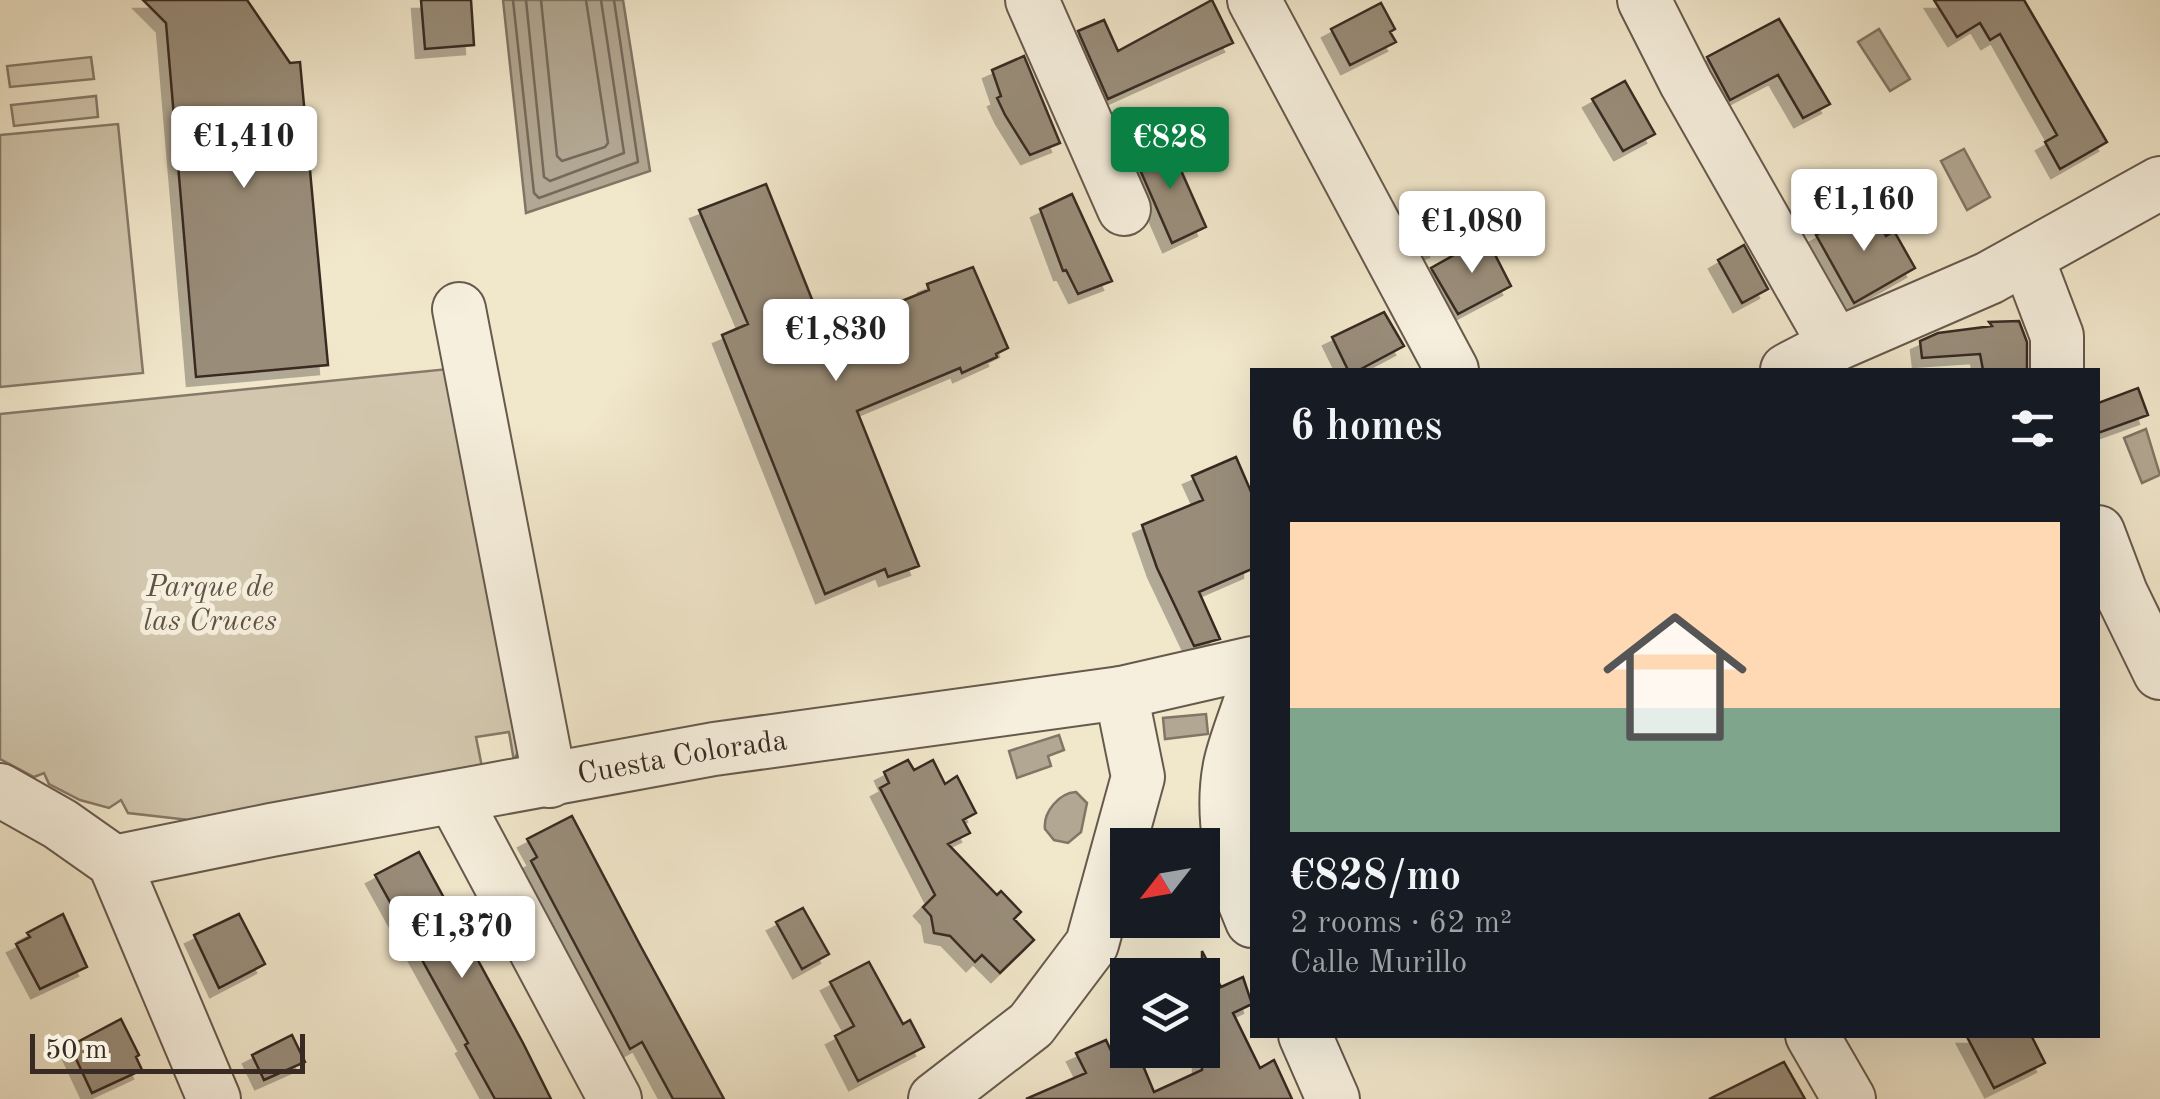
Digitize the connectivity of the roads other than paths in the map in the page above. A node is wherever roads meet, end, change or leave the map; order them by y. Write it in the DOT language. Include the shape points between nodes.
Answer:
graph roads {
  1 [pos="1032,0"];
  2 [pos="1254,0"];
  3 [pos="1644,0"];
  4 [pos="2160,183"];
  5 [pos="1124,209"];
  6 [pos="2027,257"];
  7 [pos="458,309"];
  8 [pos="1835,345"];
  9 [pos="1451,368"];
  10 [pos="1791,368"];
  11 [pos="2057,368"];
  12 [pos="2100,537"];
  13 [pos="1250,663"];
  14 [pos="2160,673"];
  15 [pos="1121,693"];
  16 [pos="1250,702"];
  17 [pos="550,781"];
  18 [pos="0,790"];
  19 [pos="454,798"];
  20 [pos="114,862"];
  21 [pos="1250,916"];
  22 [pos="1306,1038"];
  23 [pos="1814,1038"];
  24 [pos="214,1099"];
  25 [pos="615,1099"];
  26 [pos="935,1099"];
  27 [pos="1333,1099"];
  28 [pos="1849,1099"];
  1 -- 5 [label="street"];
  2 -- 9 [label="street"];
  3 -- 8 [label="street"];
  4 -- 6 [label="street"];
  6 -- 8 [label="street"];
  6 -- 11 [label="street" via="2057,336"];
  7 -- 17 [label="street"];
  8 -- 10 [label="street"];
  12 -- 14 [label="street"];
  13 -- 15 [label="street, Cuesta Colorada"];
  15 -- 17 [label="street, Cuesta Colorada" via="714,750"];
  15 -- 26 [label="street" via="1138,777 1092,944 1031,1026"];
  16 -- 21 [label="street" via="1230,766 1228,829"];
  17 -- 19 [label="street, Cuesta Colorada"];
  18 -- 20 [label="street"];
  19 -- 20 [label="street, Cuesta Colorada"];
  19 -- 25 [label="street"];
  20 -- 24 [label="street"];
  22 -- 27 [label="street"];
  23 -- 28 [label="street"];
}
